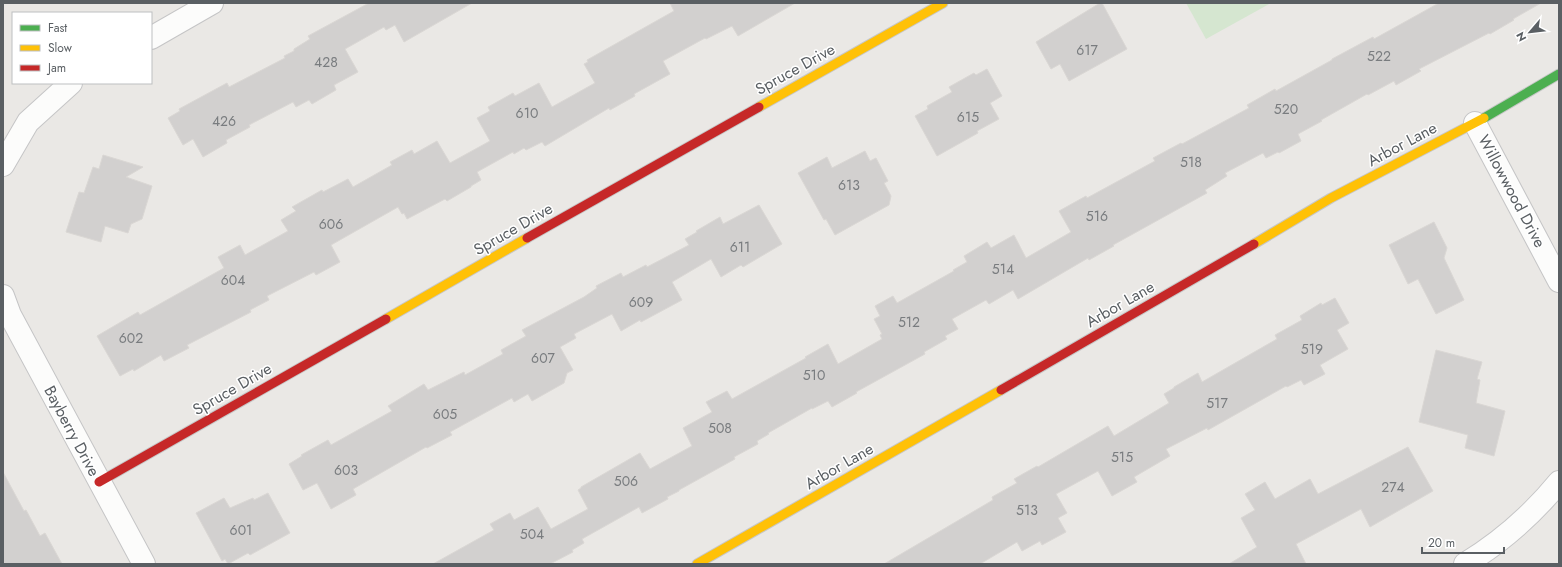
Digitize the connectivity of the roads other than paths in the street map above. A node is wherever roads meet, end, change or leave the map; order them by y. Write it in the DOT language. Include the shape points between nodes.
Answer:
graph roads {
  1 [pos="212,3"];
  2 [pos="943,3"];
  3 [pos="152,37"];
  4 [pos="1559,74"];
  5 [pos="70,84"];
  6 [pos="1475,123"];
  7 [pos="3,165"];
  8 [pos="1559,281"];
  9 [pos="3,296"];
  10 [pos="99,482"];
  11 [pos="1559,482"];
  12 [pos="144,564"];
  13 [pos="697,564"];
  14 [pos="1465,564"];
  1 -- 3 [label="street"];
  2 -- 10 [label="street, Spruce Drive"];
  4 -- 6 [label="street, Arbor Lane"];
  5 -- 7 [label="street" via="28,122"];
  6 -- 8 [label="street, Willowwood Drive"];
  6 -- 13 [label="street, Arbor Lane" via="1331,198"];
  9 -- 10 [label="street, Bayberry Drive" via="10,316"];
  10 -- 12 [label="street, Bayberry Drive"];
  11 -- 14 [label="street" via="1514,530"];
}
